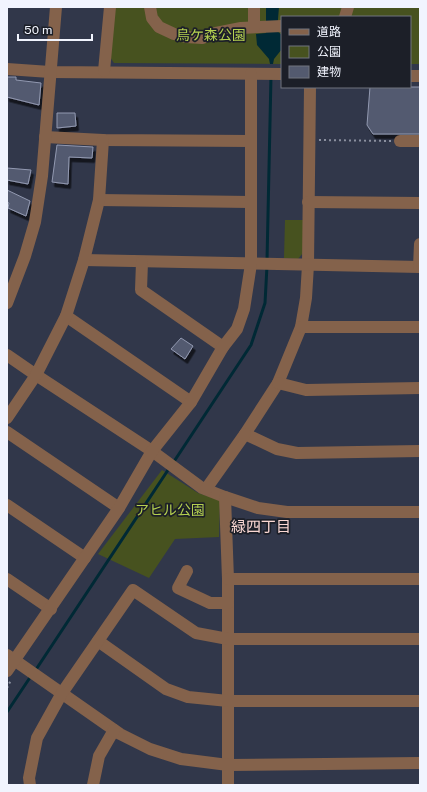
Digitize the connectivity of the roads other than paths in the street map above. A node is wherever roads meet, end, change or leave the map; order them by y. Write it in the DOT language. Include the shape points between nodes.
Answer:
graph roads {
  1 [pos="56,7"];
  2 [pos="110,7"];
  3 [pos="150,7"];
  4 [pos="254,7"];
  5 [pos="281,26"];
  6 [pos="254,27"];
  7 [pos="7,69"];
  8 [pos="104,71"];
  9 [pos="50,72"];
  10 [pos="251,74"];
  11 [pos="281,74"];
  12 [pos="310,88"];
  13 [pos="45,137"];
  14 [pos="103,140"];
  15 [pos="250,141"];
  16 [pos="400,141"];
  17 [pos="420,141"];
  18 [pos="99,200"];
  19 [pos="250,202"];
  20 [pos="308,202"];
  21 [pos="420,203"];
  22 [pos="420,244"];
  23 [pos="84,260"];
  24 [pos="142,262"];
  25 [pos="251,264"];
  26 [pos="308,265"];
  27 [pos="420,267"];
  28 [pos="7,303"];
  29 [pos="66,316"];
  30 [pos="420,326"];
  31 [pos="302,327"];
  32 [pos="222,347"];
  33 [pos="7,355"];
  34 [pos="36,375"];
  35 [pos="278,383"];
  36 [pos="420,388"];
  37 [pos="191,402"];
  38 [pos="7,418"];
  39 [pos="7,432"];
  40 [pos="245,434"];
  41 [pos="420,451"];
  42 [pos="152,452"];
  43 [pos="206,489"];
  44 [pos="225,497"];
  45 [pos="7,505"];
  46 [pos="119,508"];
  47 [pos="420,512"];
  48 [pos="85,558"];
  49 [pos="187,571"];
  50 [pos="7,579"];
  51 [pos="228,579"];
  52 [pos="420,580"];
  53 [pos="228,603"];
  54 [pos="50,609"];
  55 [pos="228,639"];
  56 [pos="420,639"];
  57 [pos="98,641"];
  58 [pos="11,658"];
  59 [pos="7,671"];
  60 [pos="62,693"];
  61 [pos="228,701"];
  62 [pos="420,701"];
  63 [pos="114,730"];
  64 [pos="420,763"];
  65 [pos="228,765"];
  66 [pos="30,785"];
  67 [pos="93,785"];
  68 [pos="228,785"];
  1 -- 9 [label="street"];
  2 -- 8 [label="street"];
  3 -- 6 [label="street" via="152,18 159,27 186,37 202,38"];
  4 -- 6 [label="street"];
  5 -- 6 [label="street"];
  7 -- 9 [label="street"];
  8 -- 9 [label="street"];
  8 -- 10 [label="street"];
  9 -- 13 [label="street"];
  10 -- 11 [label="street"];
  10 -- 15 [label="street"];
  12 -- 20 [label="street"];
  13 -- 14 [label="street"];
  13 -- 28 [label="street" via="35,222"];
  14 -- 15 [label="street"];
  14 -- 18 [label="street"];
  15 -- 19 [label="street"];
  16 -- 17 [label="street"];
  18 -- 19 [label="street"];
  18 -- 23 [label="street"];
  19 -- 25 [label="street"];
  20 -- 21 [label="street"];
  20 -- 26 [label="street"];
  22 -- 27 [label="street"];
  23 -- 24 [label="street"];
  23 -- 29 [label="street"];
  24 -- 25 [label="street"];
  24 -- 32 [label="street" via="141,290"];
  25 -- 26 [label="street"];
  25 -- 32 [label="street" via="238,329"];
  26 -- 27 [label="street"];
  26 -- 31 [label="street"];
  29 -- 34 [label="street"];
  29 -- 37 [label="street"];
  30 -- 31 [label="street"];
  31 -- 35 [label="street"];
  32 -- 37 [label="street"];
  33 -- 34 [label="street"];
  34 -- 38 [label="street"];
  34 -- 42 [label="street"];
  35 -- 36 [label="street" via="306,390"];
  35 -- 40 [label="street"];
  37 -- 42 [label="street"];
  39 -- 46 [label="street"];
  40 -- 41 [label="street" via="277,449 297,453"];
  40 -- 43 [label="street"];
  42 -- 43 [label="street"];
  42 -- 46 [label="street"];
  43 -- 44 [label="street"];
  44 -- 47 [label="street" via="258,508 287,512"];
  44 -- 51 [label="street"];
  45 -- 48 [label="street"];
  46 -- 48 [label="street"];
  48 -- 54 [label="street"];
  49 -- 53 [label="street" via="178,588 210,603"];
  50 -- 54 [label="street"];
  51 -- 52 [label="street"];
  51 -- 53 [label="street"];
  53 -- 55 [label="street"];
  54 -- 58 [label="street"];
  55 -- 56 [label="street"];
  55 -- 57 [label="street" via="196,633 134,590"];
  55 -- 61 [label="street"];
  57 -- 60 [label="street"];
  57 -- 61 [label="street" via="166,689 188,697"];
  58 -- 59 [label="street"];
  58 -- 60 [label="street"];
  60 -- 63 [label="street"];
  60 -- 66 [label="street" via="37,738 29,778"];
  61 -- 62 [label="street"];
  61 -- 65 [label="street"];
  63 -- 65 [label="street" via="150,749 181,759"];
  63 -- 67 [label="street" via="98,756"];
  64 -- 65 [label="street"];
  65 -- 68 [label="street"];
}
